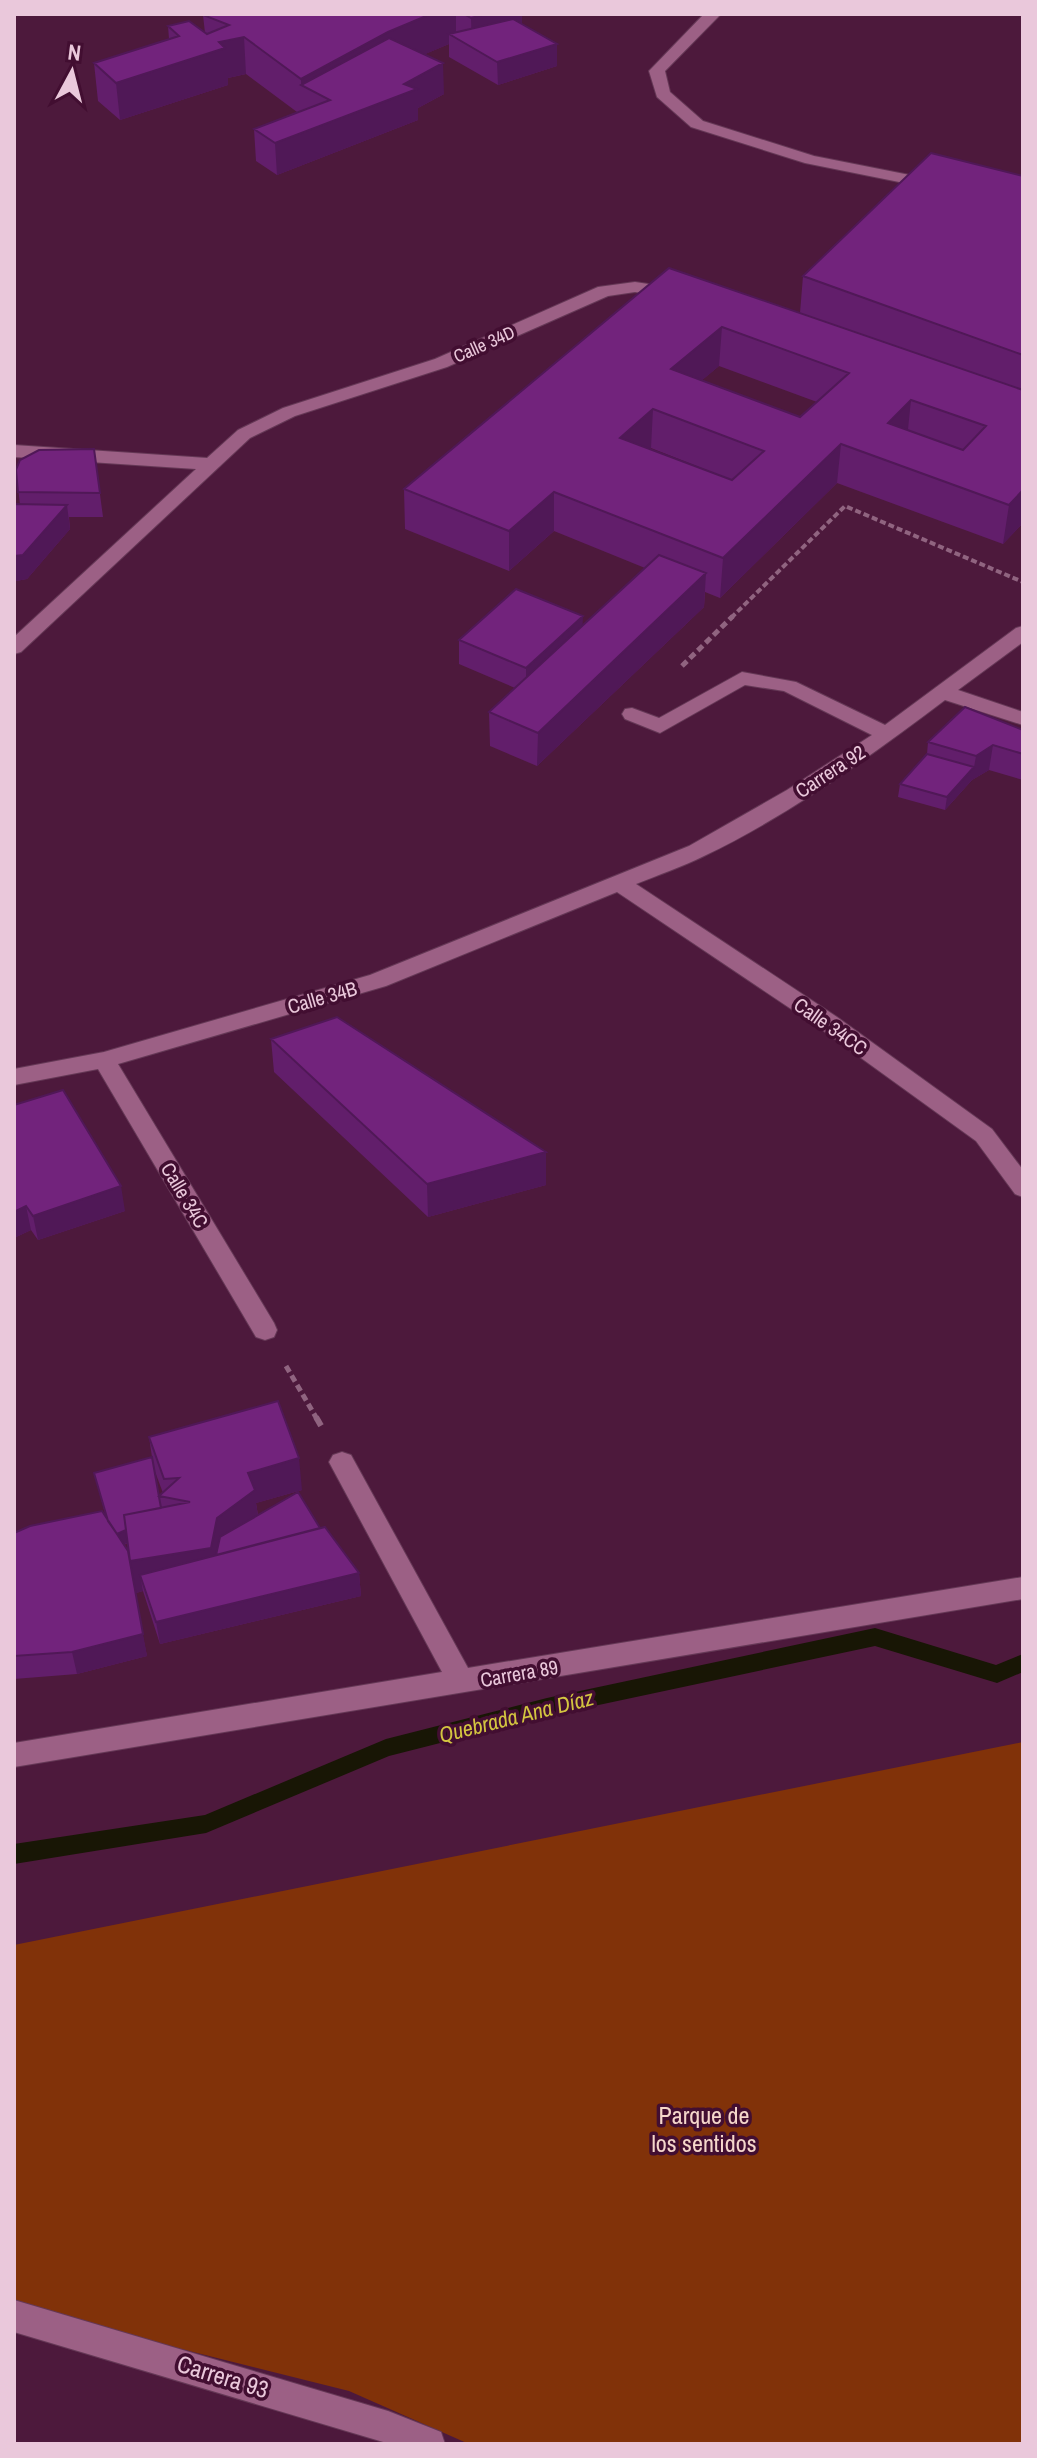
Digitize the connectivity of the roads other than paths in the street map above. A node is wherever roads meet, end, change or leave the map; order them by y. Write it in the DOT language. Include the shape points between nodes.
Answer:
graph roads {
  1 [pos="713,14"];
  2 [pos="949,186"];
  3 [pos="699,302"];
  4 [pos="14,451"];
  5 [pos="211,464"];
  6 [pos="1023,632"];
  7 [pos="14,648"];
  8 [pos="945,693"];
  9 [pos="632,714"];
  10 [pos="1023,719"];
  11 [pos="887,734"];
  12 [pos="620,884"];
  13 [pos="104,1060"];
  14 [pos="14,1077"];
  15 [pos="1023,1188"];
  16 [pos="265,1330"];
  17 [pos="342,1462"];
  18 [pos="1023,1588"];
  19 [pos="462,1683"];
  20 [pos="14,1755"];
  21 [pos="14,2316"];
  22 [pos="429,2444"];
  1 -- 2 [label="street" via="657,71 663,94 697,124 811,160"];
  3 -- 5 [label="street, Calle 34D" via="635,287 604,291 441,363 289,412 244,434"];
  4 -- 5 [label="street"];
  5 -- 7 [label="street, Calle 34D"];
  6 -- 8 [label="street, Carrera 92"];
  8 -- 10 [label="street"];
  8 -- 11 [label="street, Carrera 92"];
  9 -- 11 [label="street" via="660,726 742,678 789,686"];
  11 -- 12 [label="street, Carrera 92" via="709,844"];
  12 -- 13 [label="street, Calle 34B" via="378,981"];
  12 -- 15 [label="street, Calle 34CC" via="829,1023 984,1135"];
  13 -- 14 [label="street, Calle 34B"];
  13 -- 16 [label="street, Calle 34C"];
  17 -- 19 [label="street"];
  18 -- 19 [label="street, Carrera 89"];
  19 -- 20 [label="street, Carrera 89"];
  21 -- 22 [label="street, Carrera 93" via="388,2427"];
}
